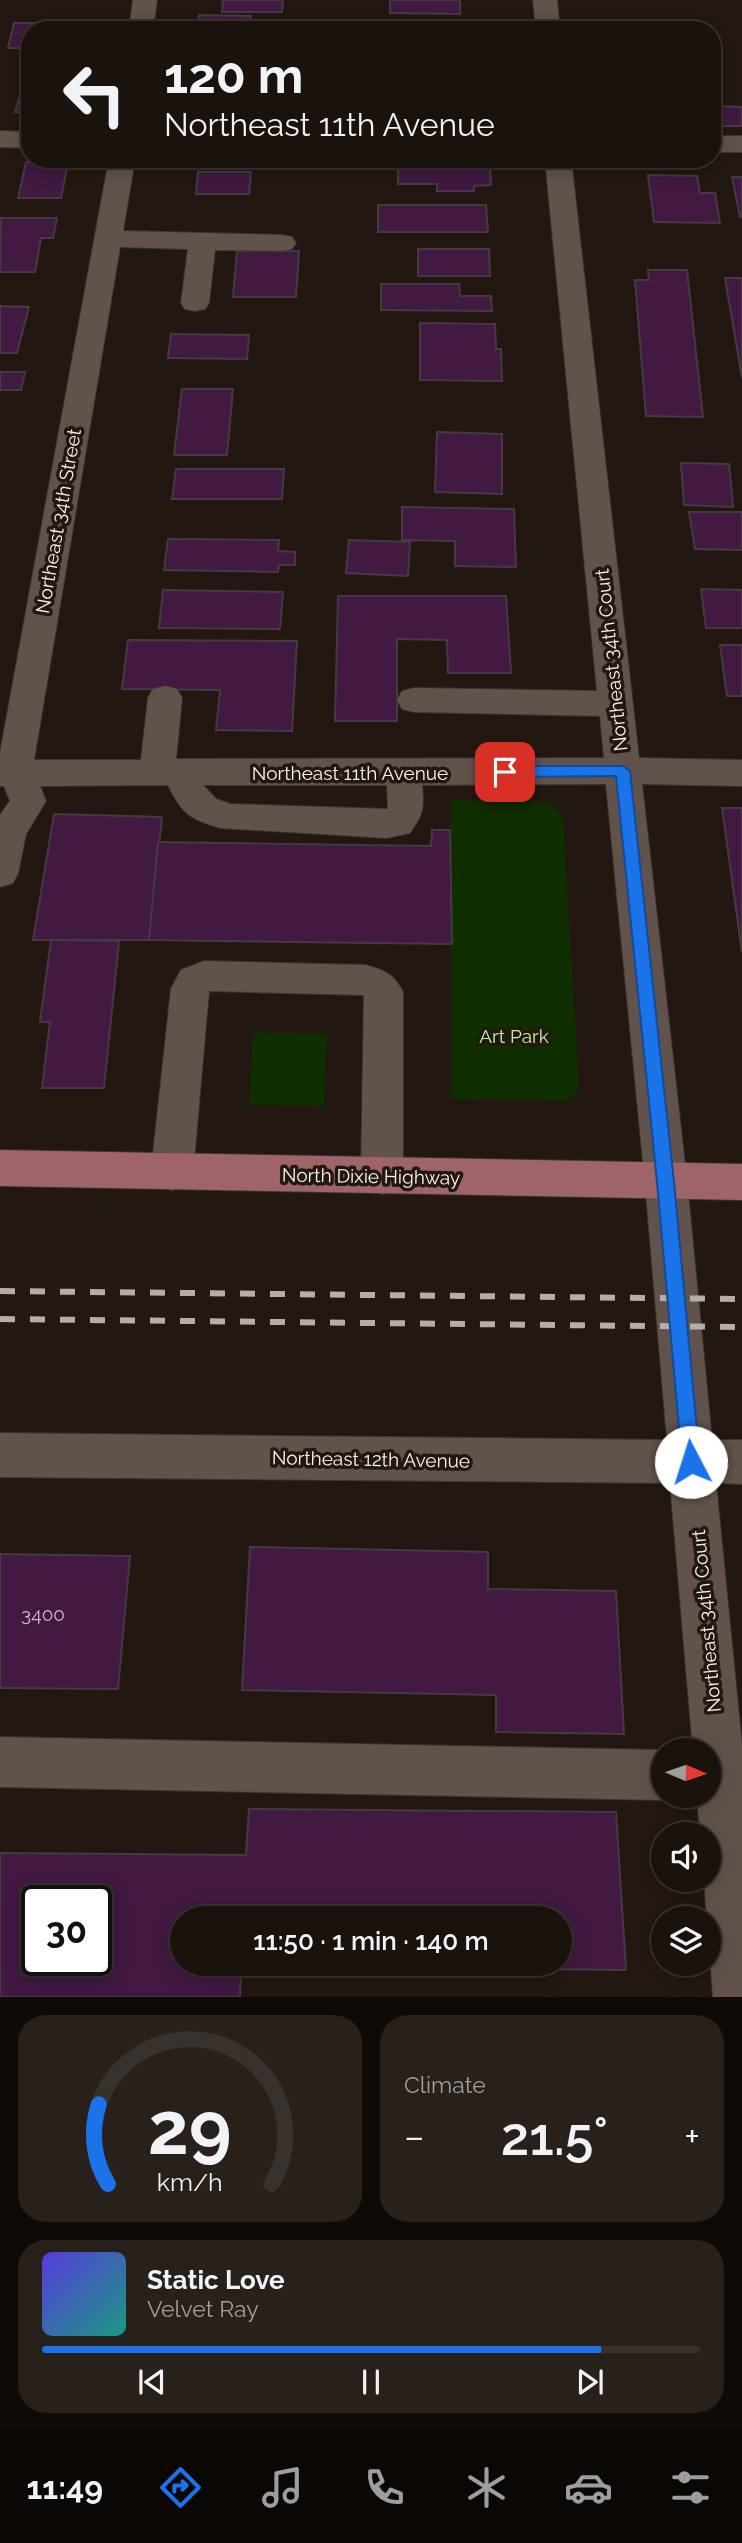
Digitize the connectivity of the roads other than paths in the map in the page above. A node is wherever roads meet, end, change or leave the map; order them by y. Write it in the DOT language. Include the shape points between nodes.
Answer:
graph roads {
  1 [pos="145,0"];
  2 [pos="545,0"];
  3 [pos="142,21"];
  4 [pos="547,21"];
  5 [pos="0,139"];
  6 [pos="21,140"];
  7 [pos="721,144"];
  8 [pos="742,144"];
  9 [pos="120,168"];
  10 [pos="559,168"];
  11 [pos="106,239"];
  12 [pos="202,242"];
  13 [pos="282,243"];
  14 [pos="195,303"];
  15 [pos="165,698"];
  16 [pos="414,701"];
  17 [pos="616,704"];
  18 [pos="623,771"];
  19 [pos="404,772"];
  20 [pos="7,773"];
  21 [pos="742,773"];
  22 [pos="169,774"];
  23 [pos="0,873"];
  24 [pos="0,1168"];
  25 [pos="172,1172"];
  26 [pos="382,1176"];
  27 [pos="666,1182"];
  28 [pos="742,1182"];
  29 [pos="0,1455"];
  30 [pos="691,1462"];
  31 [pos="742,1462"];
  32 [pos="0,1762"];
  33 [pos="651,1775"];
  34 [pos="724,1776"];
  35 [pos="740,1997"];
  1 -- 3 [label="street"];
  2 -- 4 [label="street"];
  5 -- 6 [label="street"];
  7 -- 8 [label="street"];
  9 -- 11 [label="street, Northeast 34th Street"];
  10 -- 17 [label="street, Northeast 34th Court"];
  11 -- 12 [label="street"];
  11 -- 20 [label="street, Northeast 34th Street"];
  12 -- 13 [label="street"];
  12 -- 14 [label="street"];
  15 -- 22 [label="street"];
  16 -- 17 [label="street"];
  17 -- 18 [label="street, Northeast 34th Court"];
  18 -- 19 [label="street, Northeast 11th Avenue"];
  18 -- 21 [label="street, Northeast 11th Avenue"];
  18 -- 27 [label="street, Northeast 34th Court"];
  19 -- 22 [label="street, Northeast 11th Avenue"];
  19 -- 22 [label="street" via="406,811 397,823 387,824 212,814 199,808"];
  20 -- 22 [label="street, Northeast 11th Avenue"];
  20 -- 23 [label="street" via="29,793 29,803 9,833"];
  24 -- 25 [label="main road, North Dixie Highway"];
  25 -- 26 [label="main road, North Dixie Highway"];
  25 -- 26 [label="street" via="190,989 204,976 376,983 384,992"];
  26 -- 27 [label="main road, North Dixie Highway"];
  27 -- 28 [label="main road, North Dixie Highway"];
  27 -- 30 [label="street, Northeast 34th Court"];
  29 -- 30 [label="street, Northeast 12th Avenue"];
  30 -- 31 [label="street, Northeast 12th Avenue"];
  30 -- 34 [label="street, Northeast 34th Court"];
  32 -- 33 [label="street"];
  34 -- 35 [label="street, Northeast 34th Court"];
}
